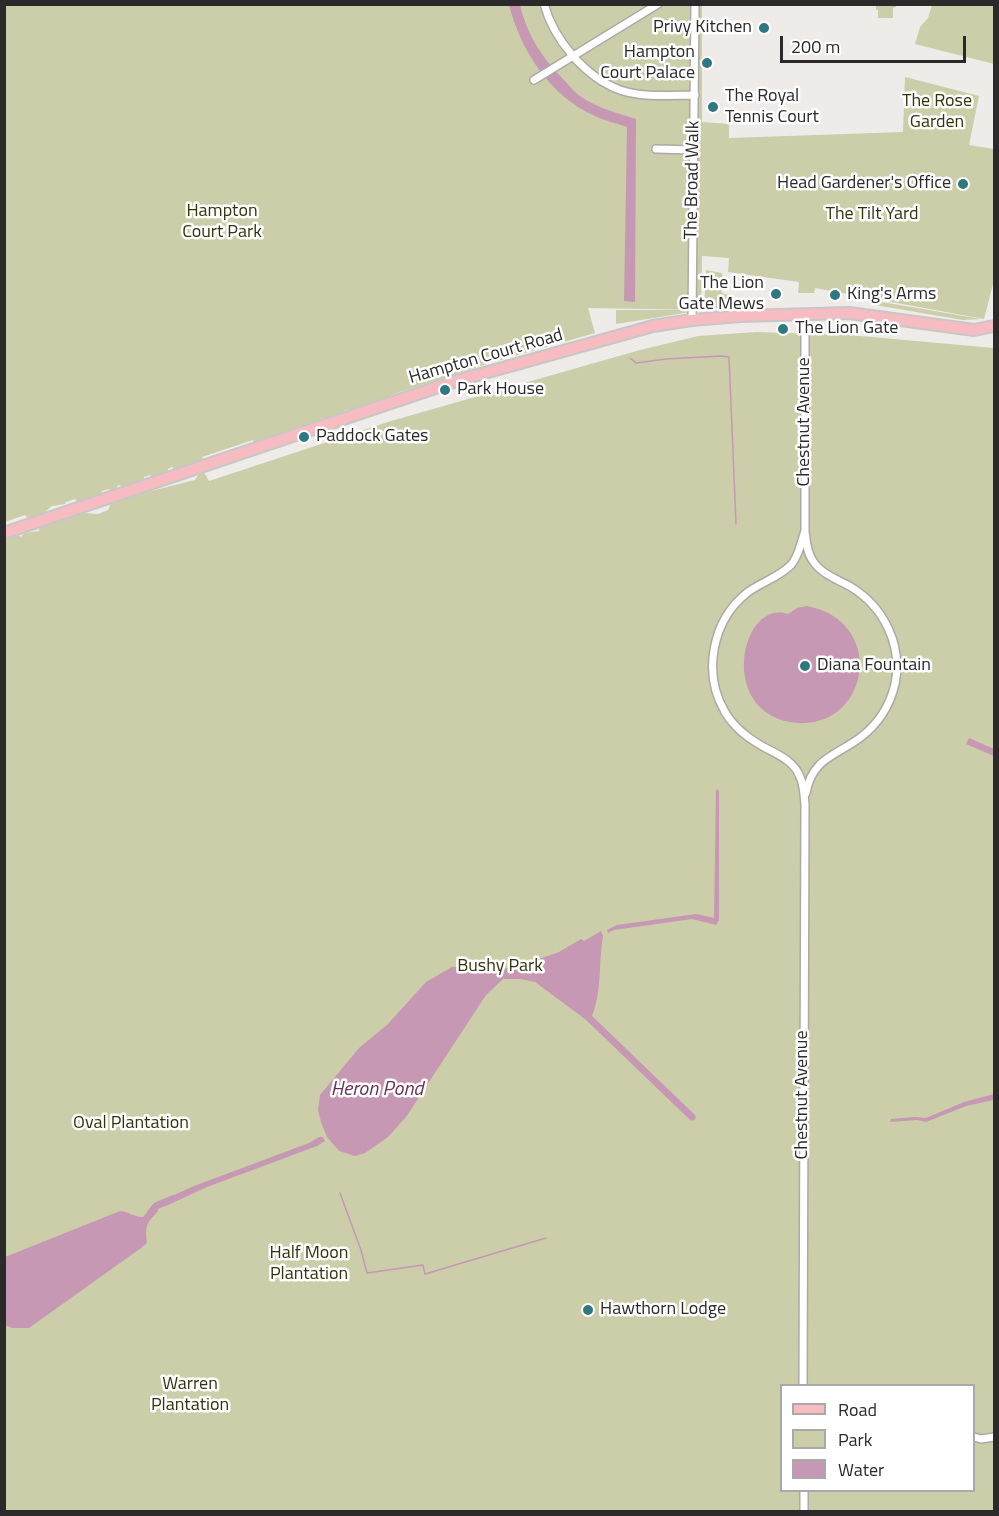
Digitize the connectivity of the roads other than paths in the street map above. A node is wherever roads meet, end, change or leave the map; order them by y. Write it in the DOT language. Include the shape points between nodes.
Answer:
graph roads {
  1 [pos="544,4"];
  2 [pos="658,4"];
  3 [pos="695,4"];
  4 [pos="572,56"];
  5 [pos="537,78"];
  6 [pos="695,95"];
  7 [pos="656,149"];
  8 [pos="693,150"];
  9 [pos="806,314"];
  10 [pos="692,320"];
  11 [pos="994,327"];
  12 [pos="805,531"];
  13 [pos="4,533"];
  14 [pos="797,555"];
  15 [pos="811,556"];
  16 [pos="812,772"];
  17 [pos="800,776"];
  18 [pos="805,804"];
  19 [pos="803,1384"];
  20 [pos="975,1437"];
  21 [pos="994,1437"];
  22 [pos="804,1492"];
  23 [pos="804,1512"];
  1 -- 4 [label="street" via="557,35"];
  2 -- 4 [label="street"];
  3 -- 6 [label="street, The Broad Walk"];
  4 -- 5 [label="street"];
  4 -- 6 [label="street" via="589,72 620,90"];
  6 -- 8 [label="street, The Broad Walk"];
  7 -- 8 [label="street"];
  8 -- 10 [label="street, The Broad Walk"];
  9 -- 10 [label="main road, Hampton Court Road"];
  9 -- 11 [label="main road, Hampton Court Road" via="849,313 974,330"];
  9 -- 12 [label="street, Chestnut Avenue"];
  10 -- 13 [label="main road, Hampton Court Road" via="653,326 456,381"];
  12 -- 14 [label="street, Chestnut Avenue"];
  12 -- 15 [label="street, Chestnut Avenue"];
  14 -- 15 [label="street"];
  14 -- 17 [label="street, Chestnut Avenue" via="784,571 748,592 728,614 714,646 712,666 716,691 729,718 751,739 786,759"];
  15 -- 16 [label="street" via="818,567 858,591 880,614 893,641 897,670 893,691 879,719"];
  16 -- 17 [label="street"];
  16 -- 18 [label="street, Chestnut Avenue"];
  17 -- 18 [label="street, Chestnut Avenue"];
  18 -- 19 [label="street, Chestnut Avenue"];
  20 -- 21 [label="street"];
  22 -- 23 [label="street"];
}
